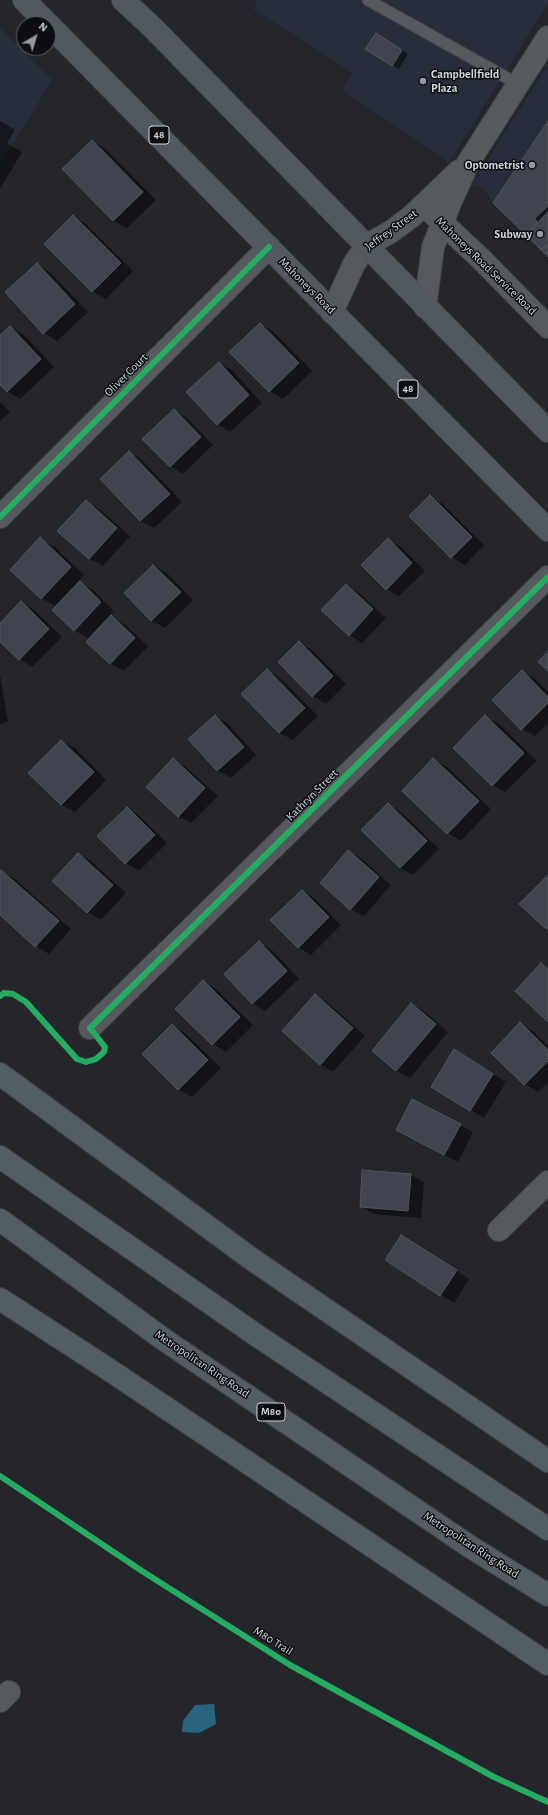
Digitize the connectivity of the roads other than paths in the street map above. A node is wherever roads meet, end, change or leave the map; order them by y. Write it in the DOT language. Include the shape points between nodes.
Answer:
graph roads {
  1 [pos="24,0"];
  2 [pos="123,0"];
  3 [pos="368,0"];
  4 [pos="40,16"];
  5 [pos="56,32"];
  6 [pos="548,37"];
  7 [pos="518,84"];
  8 [pos="468,163"];
  9 [pos="424,205"];
  10 [pos="441,223"];
  11 [pos="366,246"];
  12 [pos="268,247"];
  13 [pos="425,307"];
  14 [pos="332,312"];
  15 [pos="548,327"];
  16 [pos="548,431"];
  17 [pos="0,517"];
  18 [pos="548,530"];
  19 [pos="548,577"];
  20 [pos="90,1028"];
  21 [pos="0,1074"];
  22 [pos="0,1157"];
  23 [pos="548,1182"];
  24 [pos="0,1220"];
  25 [pos="499,1230"];
  26 [pos="0,1299"];
  27 [pos="548,1461"];
  28 [pos="548,1529"];
  29 [pos="548,1595"];
  30 [pos="548,1664"];
  1 -- 4 [label="main road, Mahoneys Road / 48"];
  2 -- 11 [label="main road"];
  3 -- 7 [label="lane"];
  5 -- 12 [label="main road, Mahoneys Road / 48"];
  6 -- 7 [label="street, Jeffrey Street"];
  7 -- 8 [label="street, Jeffrey Street"];
  8 -- 9 [label="street, Jeffrey Street"];
  8 -- 10 [label="street, Jeffrey Street"];
  9 -- 10 [label="street, Mahoneys Road Service Road"];
  9 -- 11 [label="street, Jeffrey Street" via="392,231"];
  10 -- 13 [label="street, Jeffrey Street" via="431,260"];
  10 -- 15 [label="street, Mahoneys Road Service Road" via="480,258"];
  11 -- 13 [label="main road"];
  11 -- 14 [label="street, Jeffrey Street" via="354,264"];
  12 -- 14 [label="main road, Mahoneys Road / 48"];
  12 -- 17 [label="street, Oliver Court"];
  13 -- 16 [label="main road"];
  14 -- 18 [label="main road, Mahoneys Road / 48"];
  19 -- 20 [label="street, Kathryn Street"];
  21 -- 27 [label="highway" via="253,1260"];
  22 -- 28 [label="highway" via="259,1337"];
  23 -- 25 [label="street"];
  24 -- 29 [label="highway, Metropolitan Ring Road / M80" via="166,1341 472,1548"];
  26 -- 30 [label="highway" via="160,1403"];
}
